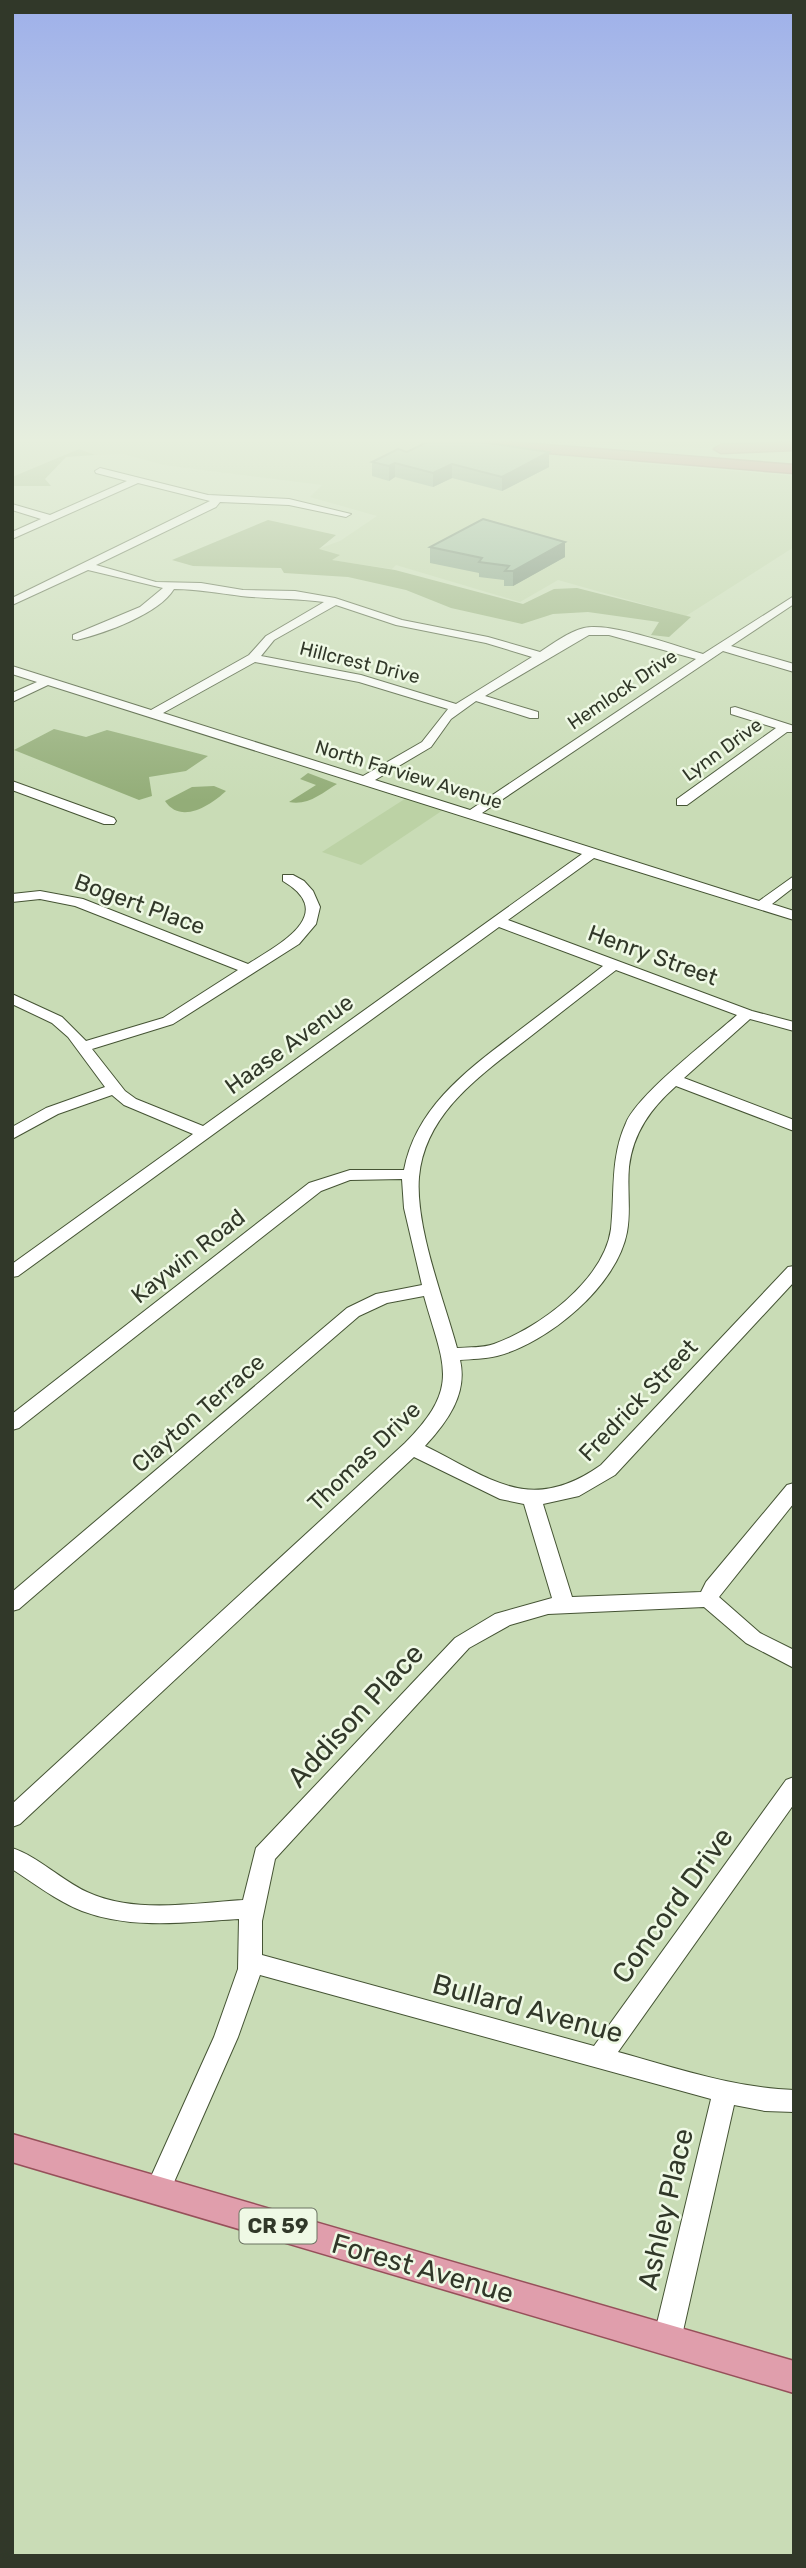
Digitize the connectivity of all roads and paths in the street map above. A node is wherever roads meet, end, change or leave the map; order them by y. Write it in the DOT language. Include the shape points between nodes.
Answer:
graph roads {
  1 [pos="96,562"];
  2 [pos="87,566"];
  3 [pos="170,586"];
  4 [pos="794,598"];
  5 [pos="335,601"];
  6 [pos="12,602"];
  7 [pos="787,609"];
  8 [pos="77,637"];
  9 [pos="721,647"];
  10 [pos="542,656"];
  11 [pos="253,658"];
  12 [pos="704,658"];
  13 [pos="794,668"];
  14 [pos="12,670"];
  15 [pos="48,681"];
  16 [pos="475,697"];
  17 [pos="12,698"];
  18 [pos="457,708"];
  19 [pos="735,711"];
  20 [pos="153,714"];
  21 [pos="534,715"];
  22 [pos="790,729"];
  23 [pos="366,780"];
  24 [pos="16,790"];
  25 [pos="681,802"];
  26 [pos="472,814"];
  27 [pos="109,821"];
  28 [pos="593,852"];
  29 [pos="288,878"];
  30 [pos="794,880"];
  31 [pos="12,898"];
  32 [pos="761,906"];
  33 [pos="794,916"];
  34 [pos="497,921"];
  35 [pos="613,965"];
  36 [pos="250,970"];
  37 [pos="14,1001"];
  38 [pos="747,1014"];
  39 [pos="794,1027"];
  40 [pos="82,1048"];
  41 [pos="674,1080"];
  42 [pos="114,1088"];
  43 [pos="794,1126"];
  44 [pos="205,1133"];
  45 [pos="12,1134"];
  46 [pos="411,1175"];
  47 [pos="794,1271"];
  48 [pos="12,1272"];
  49 [pos="431,1289"];
  50 [pos="450,1356"];
  51 [pos="12,1424"];
  52 [pos="412,1448"];
  53 [pos="794,1490"];
  54 [pos="532,1499"];
  55 [pos="708,1599"];
  56 [pos="12,1604"];
  57 [pos="564,1604"];
  58 [pos="794,1660"];
  59 [pos="794,1786"];
  60 [pos="12,1818"];
  61 [pos="12,1857"];
  62 [pos="253,1909"];
  63 [pos="250,1962"];
  64 [pos="600,2058"];
  65 [pos="725,2092"];
  66 [pos="794,2101"];
  67 [pos="12,2148"];
  68 [pos="158,2190"];
  69 [pos="667,2340"];
  70 [pos="794,2377"];
  1 -- 2 [label="street"];
  2 -- 3 [label="street" via="142,583"];
  2 -- 6 [label="street"];
  3 -- 5 [label="street"];
  3 -- 8 [label="street" via="162,600"];
  4 -- 7 [label="street, Hemlock Drive"];
  5 -- 10 [label="street" via="407,625 488,640"];
  5 -- 11 [label="street" via="270,638"];
  7 -- 9 [label="street, Hemlock Drive"];
  9 -- 12 [label="street, Hemlock Drive"];
  9 -- 13 [label="street"];
  10 -- 12 [label="street" via="576,635 596,631"];
  10 -- 16 [label="street"];
  11 -- 18 [label="street, Hillcrest Drive" via="361,679"];
  11 -- 20 [label="street"];
  12 -- 26 [label="street, Hemlock Drive"];
  14 -- 15 [label="street, North Farview Avenue"];
  15 -- 17 [label="street"];
  15 -- 20 [label="street, North Farview Avenue"];
  16 -- 18 [label="street"];
  16 -- 21 [label="street"];
  18 -- 23 [label="street" via="442,720 430,741"];
  19 -- 22 [label="street"];
  20 -- 23 [label="street, North Farview Avenue"];
  22 -- 25 [label="street, Lynn Drive"];
  23 -- 26 [label="street, North Farview Avenue"];
  24 -- 27 [label="street"];
  26 -- 28 [label="street, North Farview Avenue"];
  28 -- 32 [label="street, North Farview Avenue"];
  28 -- 34 [label="street, Haase Avenue"];
  29 -- 36 [label="street" via="310,894 312,918 294,941"];
  30 -- 32 [label="street"];
  31 -- 36 [label="street, Bogert Place" via="40,895 78,902"];
  32 -- 33 [label="street, North Farview Avenue"];
  34 -- 35 [label="street, Henry Street"];
  34 -- 44 [label="street, Haase Avenue"];
  35 -- 38 [label="street, Henry Street"];
  35 -- 46 [label="street, Thomas Drive" via="444,1100 424,1131"];
  36 -- 40 [label="street" via="168,1021"];
  37 -- 40 [label="street" via="57,1020"];
  38 -- 39 [label="street, Henry Street"];
  38 -- 41 [label="street"];
  40 -- 42 [label="street"];
  41 -- 43 [label="street"];
  41 -- 50 [label="street" via="634,1122 619,1188 619,1230 599,1278 538,1332 494,1351"];
  42 -- 44 [label="street" via="130,1102"];
  42 -- 45 [label="street" via="52,1111"];
  44 -- 48 [label="street, Haase Avenue"];
  46 -- 49 [label="street, Thomas Drive" via="412,1207"];
  46 -- 51 [label="street, Kaywin Road" via="355,1174 315,1188"];
  47 -- 54 [label="street, Fredrick Street" via="608,1470 564,1496"];
  49 -- 50 [label="street, Thomas Drive"];
  49 -- 56 [label="street, Clayton Terrace" via="382,1298 353,1312"];
  50 -- 52 [label="street, Thomas Drive" via="453,1393 436,1422"];
  52 -- 54 [label="street, Fredrick Street" via="507,1494"];
  52 -- 60 [label="street, Thomas Drive"];
  53 -- 55 [label="street" via="713,1587"];
  54 -- 57 [label="street"];
  55 -- 57 [label="street, Addison Place"];
  55 -- 58 [label="street" via="753,1638"];
  57 -- 62 [label="street, Addison Place" via="522,1611 462,1643 264,1855"];
  59 -- 64 [label="street, Concord Drive"];
  61 -- 62 [label="street" via="70,1894 114,1910"];
  62 -- 63 [label="street, Addison Place"];
  63 -- 64 [label="street, Bullard Avenue"];
  63 -- 68 [label="street, Addison Place" via="226,2037"];
  64 -- 65 [label="street, Bullard Avenue"];
  65 -- 66 [label="street, Bullard Avenue"];
  65 -- 69 [label="street, Ashley Place"];
  67 -- 68 [label="main road, Forest Avenue / CR 59"];
  68 -- 69 [label="main road, Forest Avenue / CR 59"];
  69 -- 70 [label="main road, Forest Avenue / CR 59"];
}
